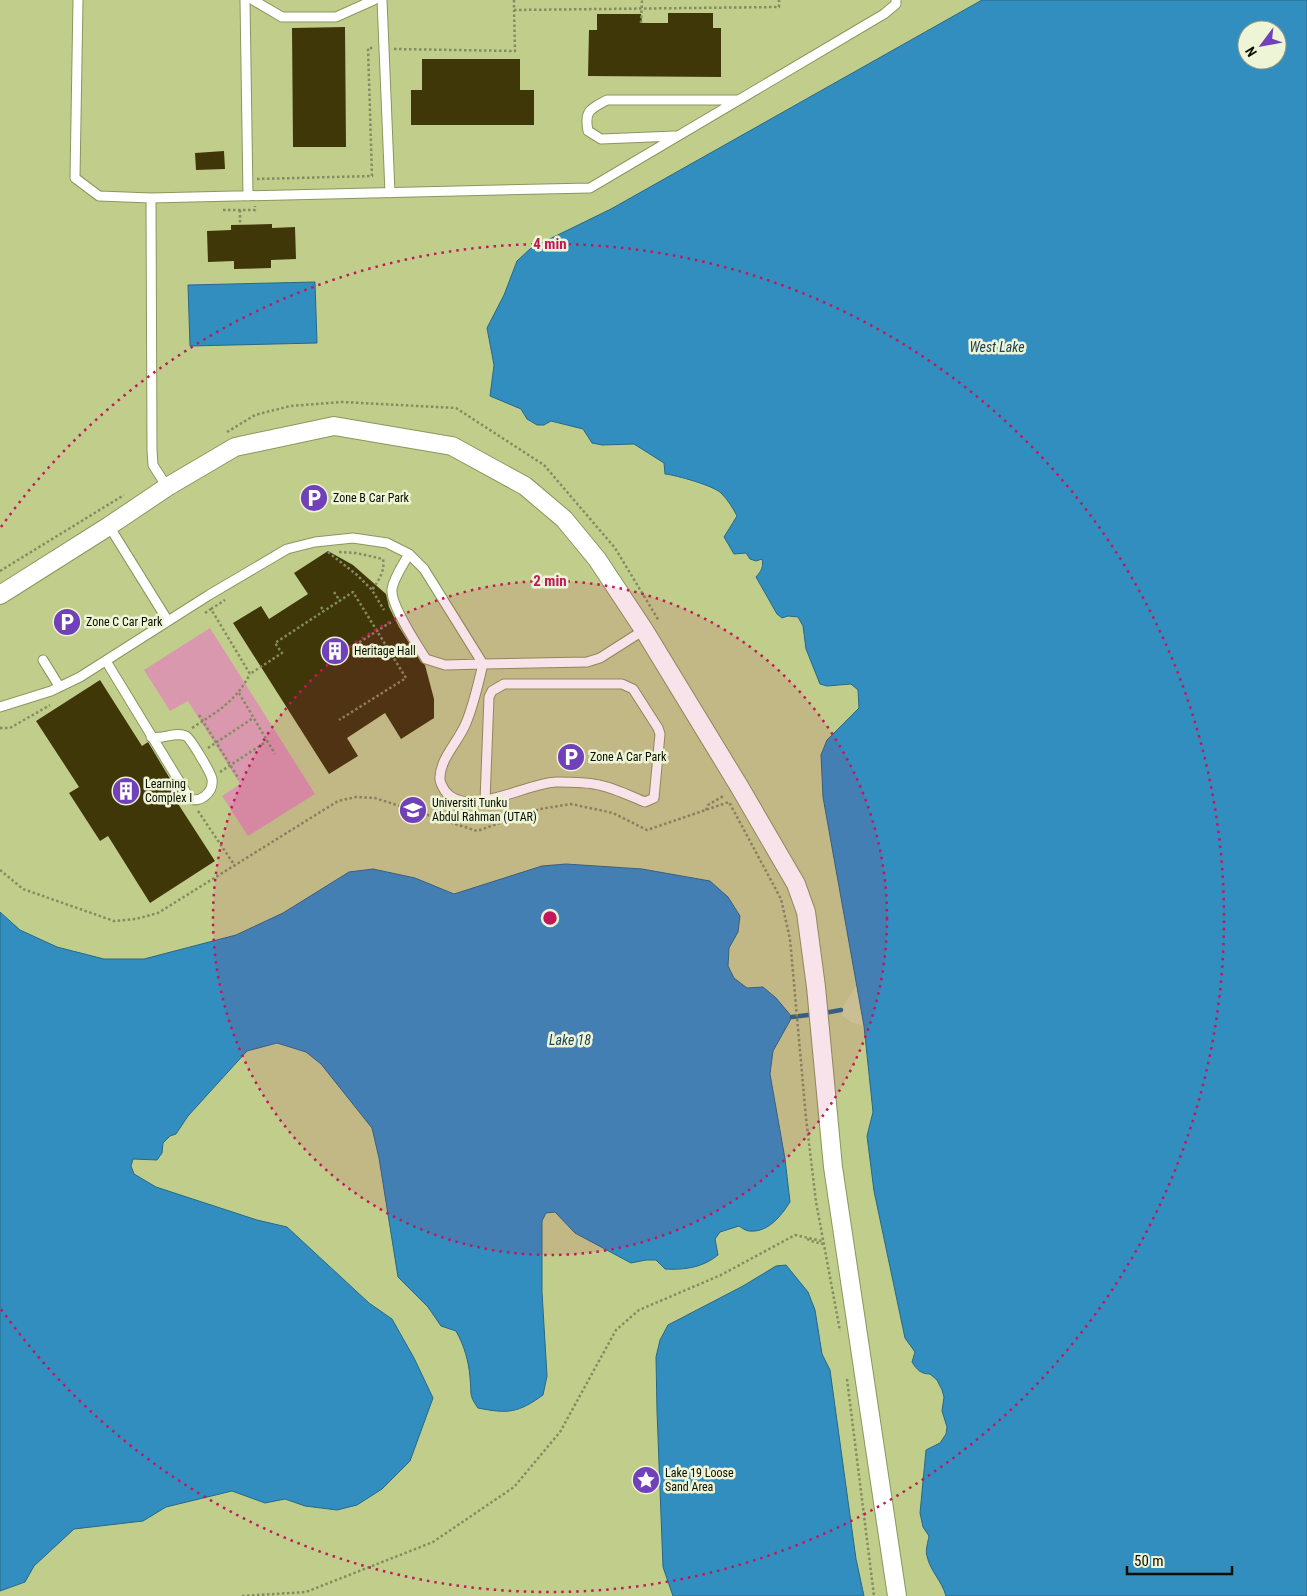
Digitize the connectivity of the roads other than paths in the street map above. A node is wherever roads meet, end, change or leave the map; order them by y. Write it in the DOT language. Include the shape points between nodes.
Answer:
graph roads {
  1 [pos="78,0"];
  2 [pos="245,0"];
  3 [pos="253,0"];
  4 [pos="374,0"];
  5 [pos="382,0"];
  6 [pos="896,0"];
  7 [pos="739,100"];
  8 [pos="678,136"];
  9 [pos="390,193"];
  10 [pos="248,196"];
  11 [pos="151,198"];
  12 [pos="167,487"];
  13 [pos="110,526"];
  14 [pos="409,554"];
  15 [pos="0,595"];
  16 [pos="168,621"];
  17 [pos="644,630"];
  18 [pos="43,660"];
  19 [pos="106,661"];
  20 [pos="483,664"];
  21 [pos="59,686"];
  22 [pos="0,707"];
  23 [pos="151,737"];
  24 [pos="485,801"];
  25 [pos="896,1596"];
  1 -- 11 [label="lane" via="74,178 99,196"];
  2 -- 10 [label="lane"];
  3 -- 4 [label="lane" via="282,17 336,17"];
  5 -- 9 [label="lane"];
  6 -- 7 [label="lane" via="896,4 884,14"];
  7 -- 8 [label="lane"];
  7 -- 8 [label="lane" via="607,100 592,108 586,119 588,131 601,140"];
  8 -- 9 [label="lane" via="590,188"];
  9 -- 10 [label="lane"];
  10 -- 11 [label="lane"];
  11 -- 12 [label="lane" via="152,450 154,464"];
  12 -- 13 [label="street"];
  12 -- 17 [label="street" via="235,447 334,426 452,446 525,486 564,519 597,559"];
  13 -- 15 [label="street"];
  13 -- 16 [label="lane"];
  14 -- 16 [label="lane" via="387,543 354,538 287,549"];
  14 -- 20 [label="lane" via="424,568"];
  14 -- 20 [label="lane" via="394,582 392,595 426,659 444,664"];
  16 -- 19 [label="lane"];
  17 -- 20 [label="lane" via="600,658 587,662"];
  17 -- 25 [label="street" via="796,884 806,912 833,1167"];
  18 -- 21 [label="lane"];
  19 -- 21 [label="lane"];
  19 -- 23 [label="lane"];
  20 -- 24 [label="lane" via="466,724 441,768 439,780 446,792 457,800"];
  21 -- 22 [label="lane"];
  23 -- 23 [label="lane" via="181,735 189,739 212,777 212,786 206,794 199,800 190,799"];
  24 -- 24 [label="lane" via="554,782 599,785 645,802 650,800 654,798 658,728 633,689 622,684 504,684 490,696"];
}
